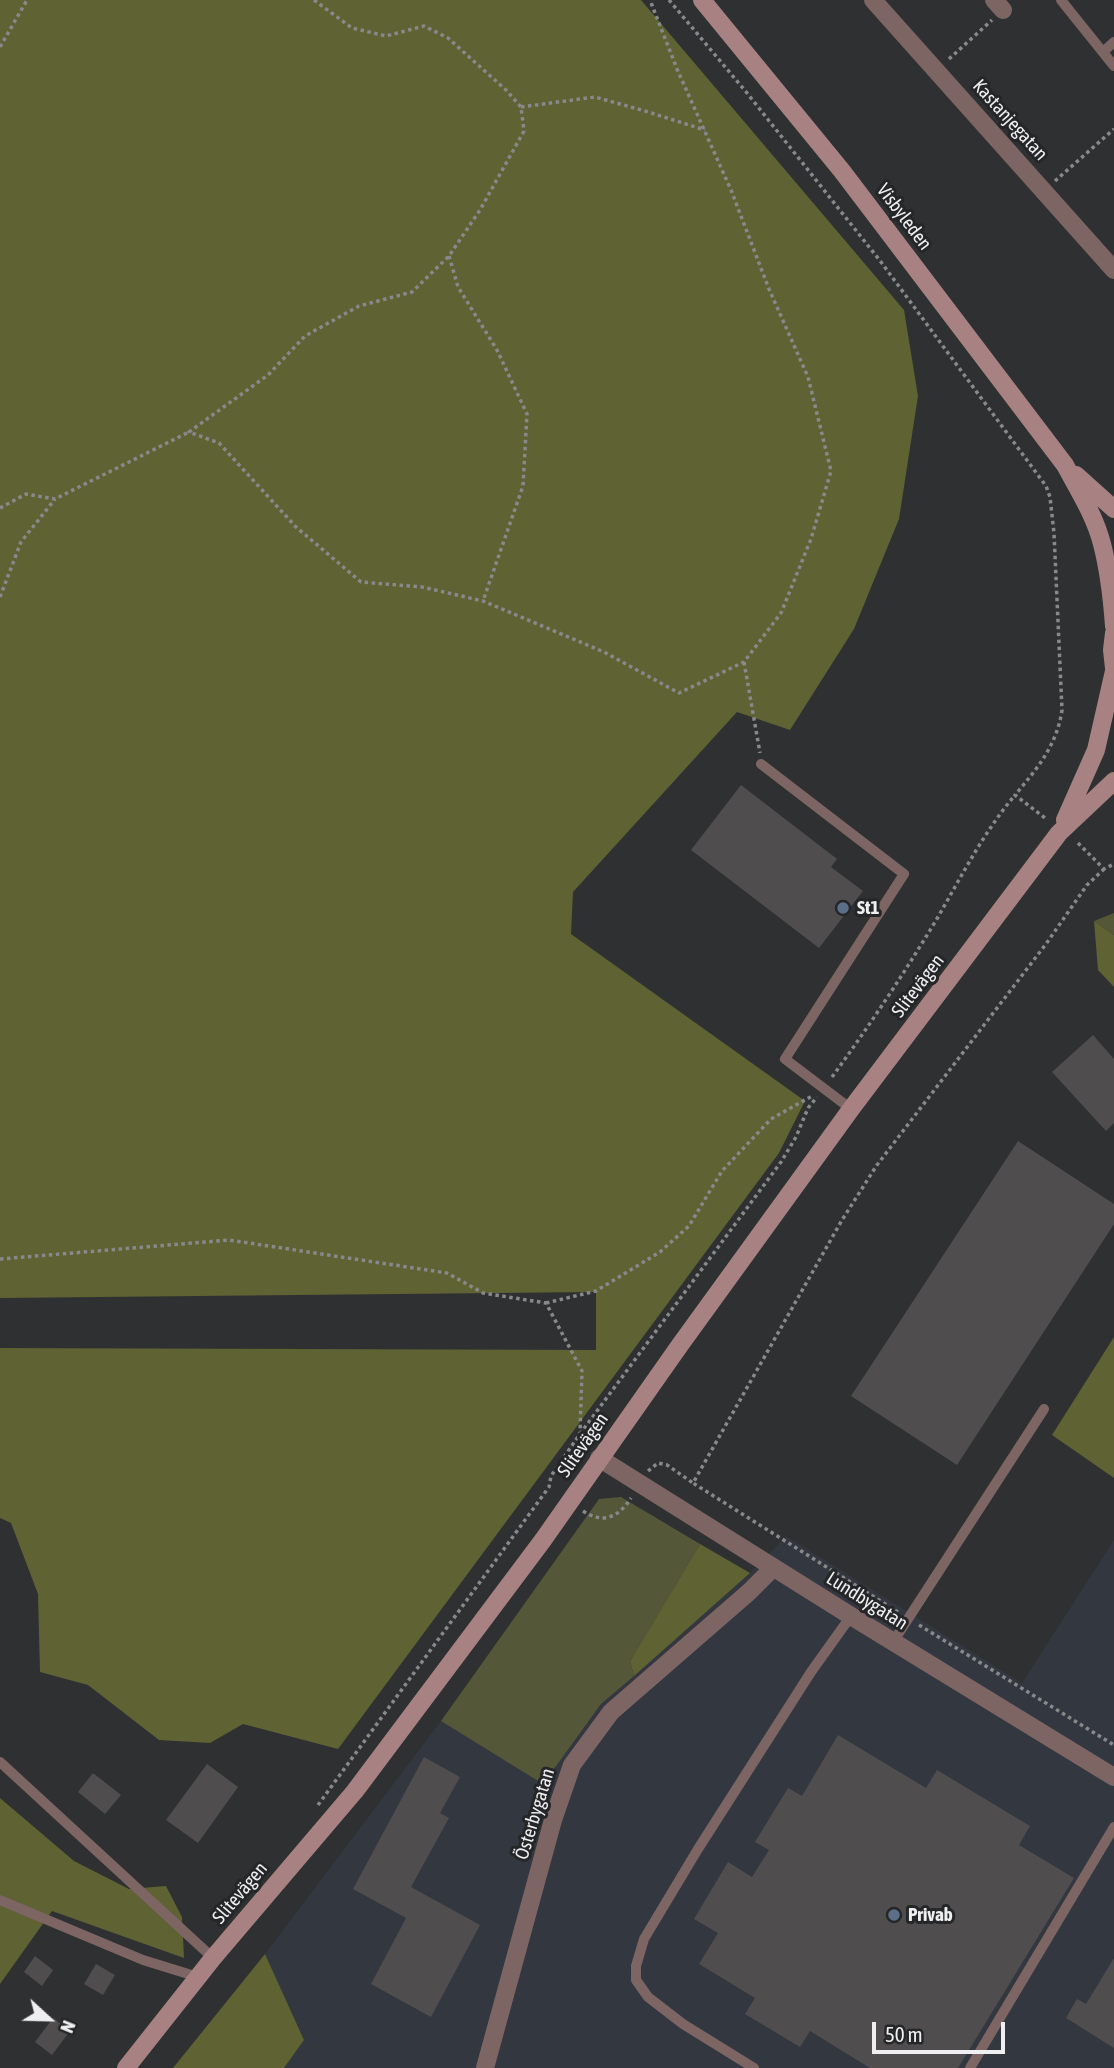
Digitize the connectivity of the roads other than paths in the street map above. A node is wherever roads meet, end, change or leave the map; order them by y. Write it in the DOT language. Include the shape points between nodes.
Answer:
graph roads {
  1 [pos="702,0"];
  2 [pos="873,0"];
  3 [pos="1061,0"];
  4 [pos="1114,42"];
  5 [pos="1103,52"];
  6 [pos="1114,66"];
  7 [pos="1114,270"];
  8 [pos="1065,465"];
  9 [pos="1114,509"];
  10 [pos="1114,626"];
  11 [pos="1114,633"];
  12 [pos="1114,669"];
  13 [pos="761,764"];
  14 [pos="1114,781"];
  15 [pos="1059,833"];
  16 [pos="851,1110"];
  17 [pos="1045,1409"];
  18 [pos="599,1458"];
  19 [pos="774,1568"];
  20 [pos="851,1616"];
  21 [pos="893,1642"];
  22 [pos="0,1762"];
  23 [pos="1114,1777"];
  24 [pos="1114,1827"];
  25 [pos="0,1900"];
  26 [pos="213,1958"];
  27 [pos="198,1977"];
  28 [pos="126,2068"];
  29 [pos="485,2068"];
  30 [pos="754,2068"];
  31 [pos="970,2068"];
  1 -- 8 [label="main road, Visbyleden" via="842,171"];
  2 -- 7 [label="street, Kastanjegatan"];
  3 -- 5 [label="lane"];
  4 -- 5 [label="lane"];
  5 -- 6 [label="lane"];
  8 -- 9 [label="main road, Visbyleden"];
  8 -- 10 [label="main road, Visbyleden" via="1102,542"];
  11 -- 12 [label="main road, Slitevägen"];
  12 -- 15 [label="main road, Slitevägen" via="1097,750"];
  13 -- 16 [label="lane" via="904,874 785,1059"];
  14 -- 15 [label="main road, Slitevägen"];
  15 -- 16 [label="main road, Slitevägen"];
  16 -- 18 [label="main road, Slitevägen"];
  17 -- 21 [label="lane"];
  18 -- 19 [label="street, Lundbygatan"];
  18 -- 26 [label="main road, Slitevägen" via="355,1791"];
  19 -- 20 [label="street, Lundbygatan"];
  19 -- 29 [label="street, Österbygatan" via="611,1712 572,1765"];
  20 -- 21 [label="street, Lundbygatan"];
  20 -- 30 [label="lane" via="698,1849 644,1939 636,1966 636,1980 648,1997 682,2024"];
  21 -- 23 [label="street, Lundbygatan"];
  22 -- 26 [label="lane"];
  24 -- 31 [label="lane"];
  25 -- 27 [label="lane" via="143,1960"];
  26 -- 27 [label="main road, Slitevägen"];
  27 -- 28 [label="main road, Slitevägen"];
}
